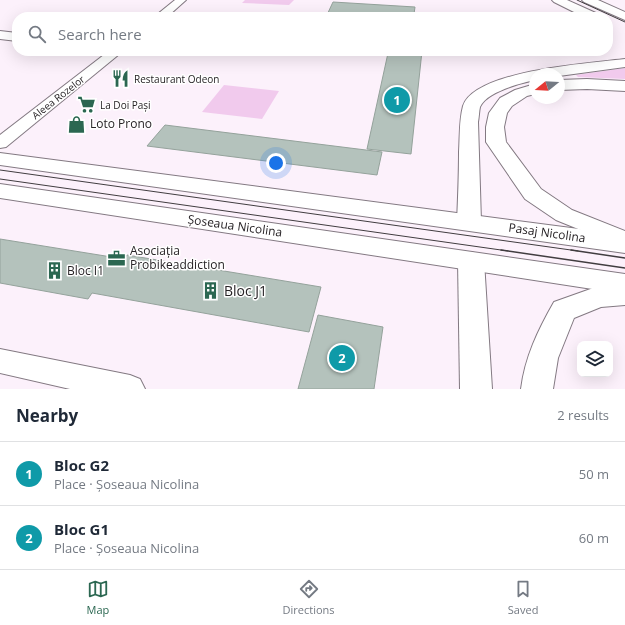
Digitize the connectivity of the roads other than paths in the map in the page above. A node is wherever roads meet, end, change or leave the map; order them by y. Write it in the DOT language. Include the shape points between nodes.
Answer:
graph roads {
  1 [pos="181,0"];
  2 [pos="558,0"];
  3 [pos="588,0"];
  4 [pos="166,12"];
  5 [pos="583,12"];
  6 [pos="625,16"];
  7 [pos="0,35"];
  8 [pos="12,36"];
  9 [pos="111,56"];
  10 [pos="625,63"];
  11 [pos="565,71"];
  12 [pos="529,77"];
  13 [pos="565,85"];
  14 [pos="624,86"];
  15 [pos="529,91"];
  16 [pos="0,143"];
  17 [pos="0,159"];
  18 [pos="0,191"];
  19 [pos="469,222"];
  20 [pos="625,240"];
  21 [pos="625,244"];
  22 [pos="471,261"];
  23 [pos="625,284"];
  24 [pos="625,294"];
  25 [pos="0,361"];
  26 [pos="130,389"];
  27 [pos="476,389"];
  28 [pos="537,389"];
  1 -- 4 [label="street"];
  2 -- 5 [label="main road"];
  3 -- 6 [label="main road"];
  7 -- 8 [label="street"];
  9 -- 16 [label="street, Aleea Rozelor"];
  10 -- 11 [label="main road"];
  12 -- 19 [label="main road" via="501,84 480,96 472,105 469,122"];
  13 -- 14 [label="main road"];
  15 -- 20 [label="main road" via="506,102 498,113 495,127 496,142 533,194 564,215"];
  17 -- 19 [label="main road"];
  18 -- 22 [label="main road, Șoseaua Nicolina"];
  19 -- 21 [label="main road, Pasaj Nicolina"];
  22 -- 23 [label="main road"];
  22 -- 27 [label="main road"];
  24 -- 28 [label="main road" via="599,297 564,310 553,331"];
  25 -- 26 [label="street"];
}
